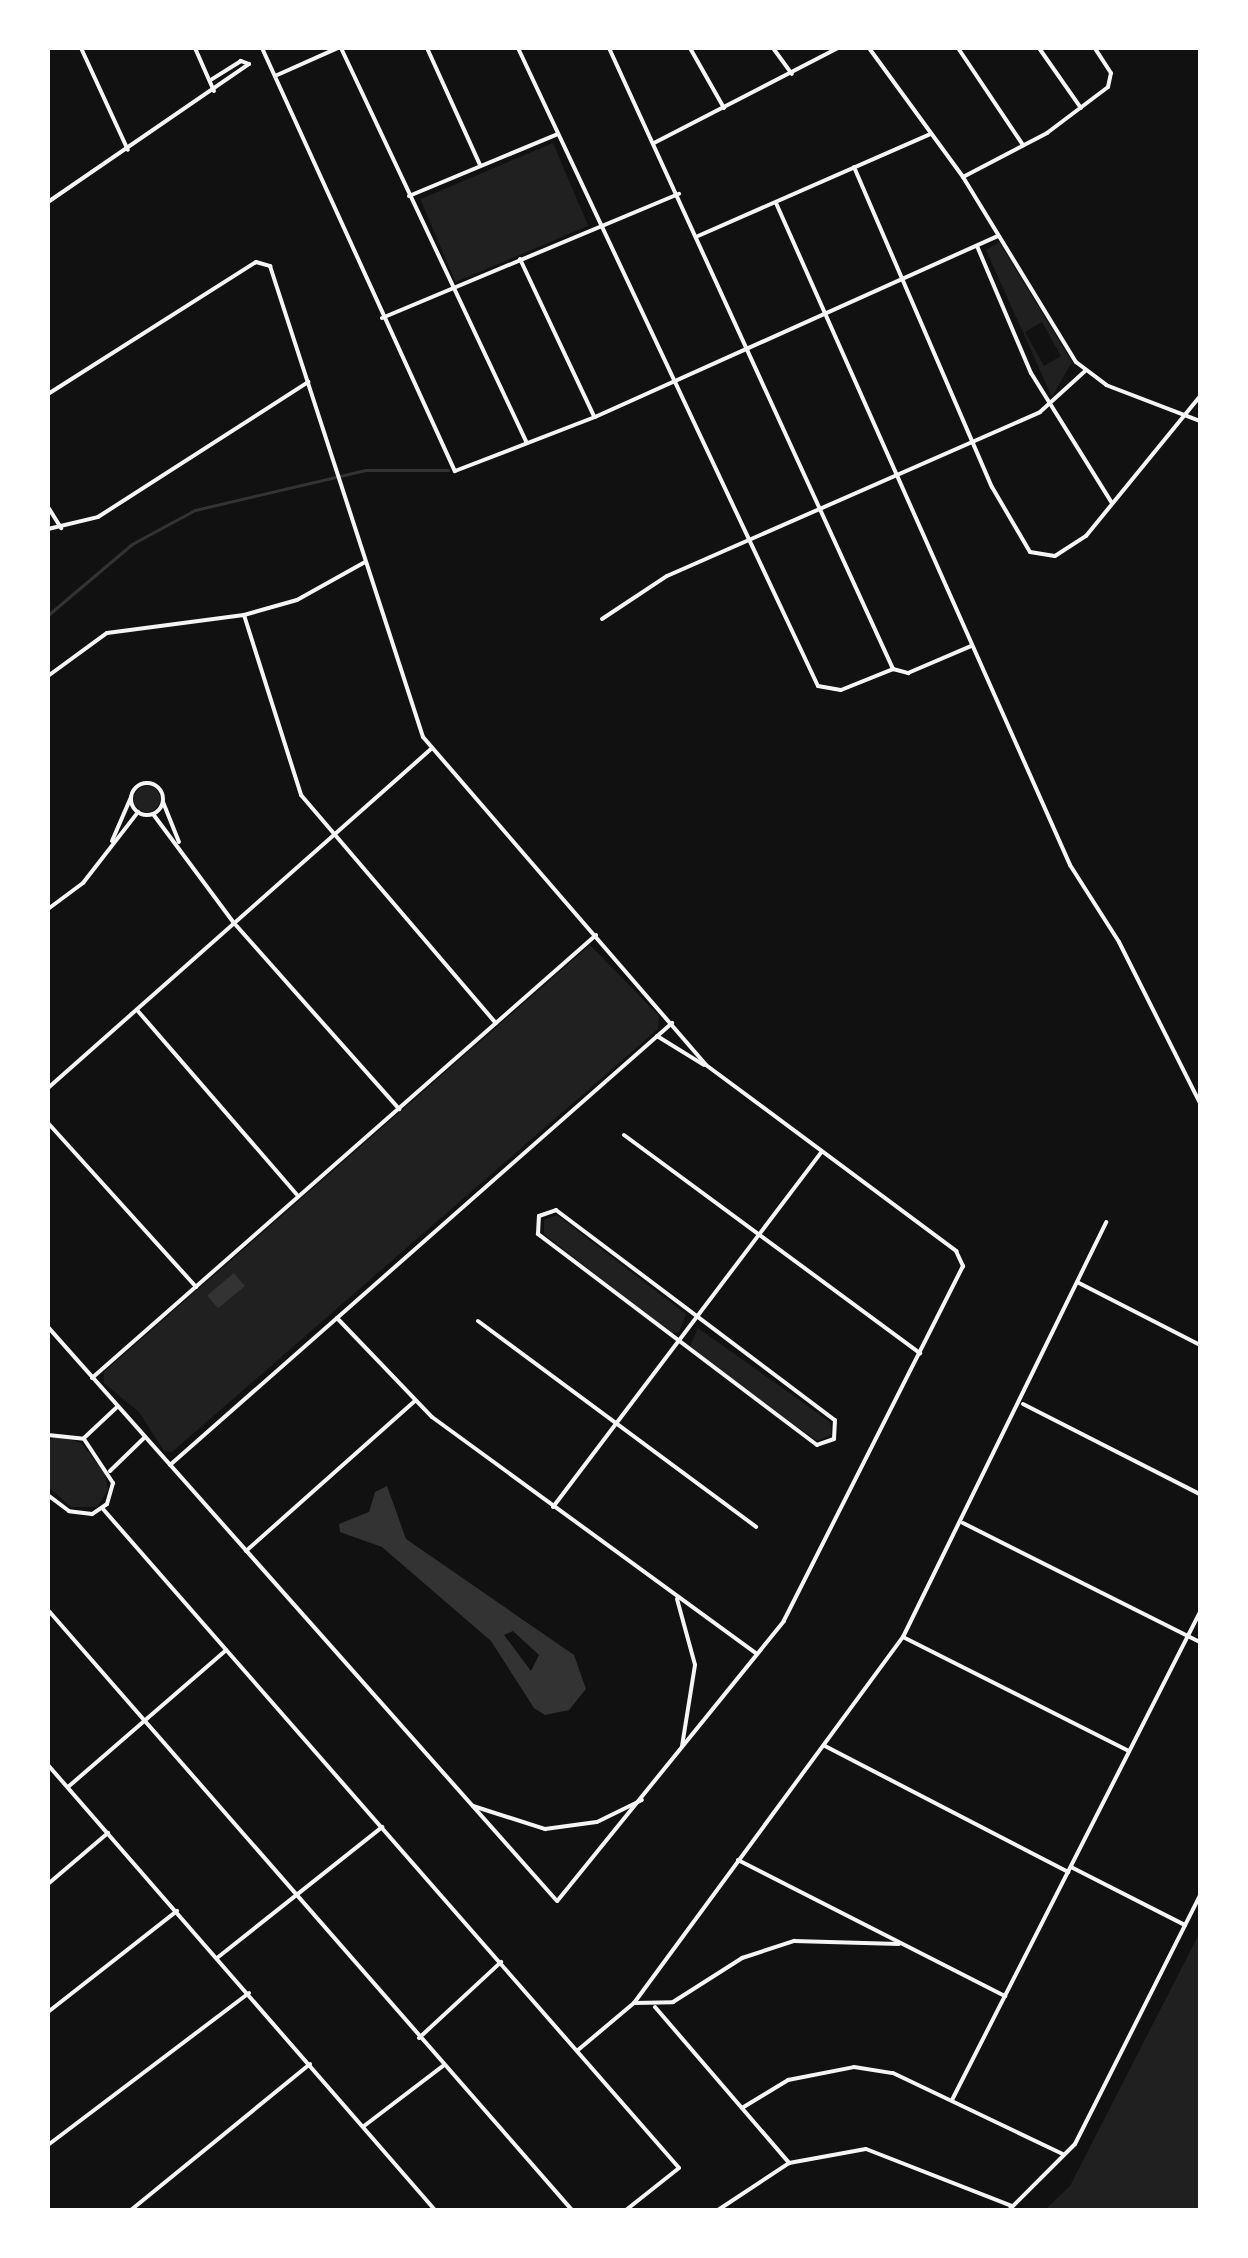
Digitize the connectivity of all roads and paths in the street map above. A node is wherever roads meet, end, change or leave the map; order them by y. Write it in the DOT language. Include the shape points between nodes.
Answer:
graph roads {
  1 [pos="81,48"];
  2 [pos="195,48"];
  3 [pos="262,48"];
  4 [pos="339,48"];
  5 [pos="427,48"];
  6 [pos="518,48"];
  7 [pos="609,48"];
  8 [pos="690,48"];
  9 [pos="773,48"];
  10 [pos="838,48"];
  11 [pos="869,48"];
  12 [pos="958,48"];
  13 [pos="1039,48"];
  14 [pos="1095,48"];
  15 [pos="792,74"];
  16 [pos="275,76"];
  17 [pos="210,80"];
  18 [pos="214,91"];
  19 [pos="1081,108"];
  20 [pos="724,109"];
  21 [pos="558,134"];
  22 [pos="930,134"];
  23 [pos="654,143"];
  24 [pos="1023,145"];
  25 [pos="128,150"];
  26 [pos="480,165"];
  27 [pos="854,167"];
  28 [pos="963,177"];
  29 [pos="679,194"];
  30 [pos="409,196"];
  31 [pos="48,202"];
  32 [pos="776,203"];
  33 [pos="599,226"];
  34 [pos="697,236"];
  35 [pos="998,236"];
  36 [pos="977,246"];
  37 [pos="520,259"];
  38 [pos="902,280"];
  39 [pos="455,287"];
  40 [pos="825,314"];
  41 [pos="382,318"];
  42 [pos="746,348"];
  43 [pos="1085,371"];
  44 [pos="670,380"];
  45 [pos="309,381"];
  46 [pos="48,394"];
  47 [pos="1200,396"];
  48 [pos="1049,407"];
  49 [pos="1184,416"];
  50 [pos="595,417"];
  51 [pos="1200,421"];
  52 [pos="526,442"];
  53 [pos="975,443"];
  54 [pos="898,477"];
  55 [pos="1112,503"];
  56 [pos="48,507"];
  57 [pos="821,511"];
  58 [pos="61,528"];
  59 [pos="48,529"];
  60 [pos="745,543"];
  61 [pos="365,562"];
  62 [pos="244,615"];
  63 [pos="602,619"];
  64 [pos="971,646"];
  65 [pos="893,669"];
  66 [pos="48,676"];
  67 [pos="431,749"];
  68 [pos="132,796"];
  69 [pos="163,800"];
  70 [pos="138,812"];
  71 [pos="153,814"];
  72 [pos="334,838"];
  73 [pos="110,847"];
  74 [pos="183,852"];
  75 [pos="48,909"];
  76 [pos="234,923"];
  77 [pos="596,935"];
  78 [pos="137,1010"];
  79 [pos="496,1023"];
  80 [pos="672,1023"];
  81 [pos="657,1036"];
  82 [pos="706,1065"];
  83 [pos="48,1088"];
  84 [pos="1200,1103"];
  85 [pos="399,1109"];
  86 [pos="48,1123"];
  87 [pos="624,1135"];
  88 [pos="821,1153"];
  89 [pos="299,1197"];
  90 [pos="1106,1222"];
  91 [pos="759,1235"];
  92 [pos="1079,1283"];
  93 [pos="196,1287"];
  94 [pos="699,1317"];
  95 [pos="337,1318"];
  96 [pos="478,1321"];
  97 [pos="48,1327"];
  98 [pos="680,1342"];
  99 [pos="1200,1345"];
  100 [pos="920,1353"];
  101 [pos="92,1378"];
  102 [pos="414,1402"];
  103 [pos="1023,1404"];
  104 [pos="117,1407"];
  105 [pos="618,1425"];
  106 [pos="49,1433"];
  107 [pos="144,1438"];
  108 [pos="84,1439"];
  109 [pos="170,1465"];
  110 [pos="110,1471"];
  111 [pos="1200,1494"];
  112 [pos="48,1496"];
  113 [pos="553,1507"];
  114 [pos="103,1509"];
  115 [pos="963,1523"];
  116 [pos="756,1527"];
  117 [pos="246,1551"];
  118 [pos="677,1597"];
  119 [pos="48,1610"];
  120 [pos="1200,1612"];
  121 [pos="1188,1636"];
  122 [pos="903,1637"];
  123 [pos="1200,1642"];
  124 [pos="227,1650"];
  125 [pos="757,1654"];
  126 [pos="144,1721"];
  127 [pos="825,1746"];
  128 [pos="1129,1751"];
  129 [pos="680,1752"];
  130 [pos="48,1765"];
  131 [pos="68,1787"];
  132 [pos="644,1799"];
  133 [pos="469,1804"];
  134 [pos="382,1827"];
  135 [pos="108,1833"];
  136 [pos="738,1860"];
  137 [pos="1069,1870"];
  138 [pos="48,1884"];
  139 [pos="293,1894"];
  140 [pos="1200,1896"];
  141 [pos="177,1911"];
  142 [pos="1185,1925"];
  143 [pos="904,1944"];
  144 [pos="217,1958"];
  145 [pos="501,1962"];
  146 [pos="249,1993"];
  147 [pos="1005,1996"];
  148 [pos="634,2003"];
  149 [pos="655,2007"];
  150 [pos="48,2012"];
  151 [pos="419,2038"];
  152 [pos="578,2050"];
  153 [pos="310,2064"];
  154 [pos="444,2065"];
  155 [pos="952,2100"];
  156 [pos="742,2108"];
  157 [pos="364,2126"];
  158 [pos="48,2145"];
  159 [pos="1064,2155"];
  160 [pos="789,2163"];
  161 [pos="1011,2208"];
  162 [pos="131,2210"];
  163 [pos="435,2210"];
  164 [pos="572,2210"];
  165 [pos="626,2210"];
  166 [pos="718,2210"];
  1 -- 25 [label="street"];
  2 -- 17 [label="street"];
  3 -- 16 [label="street"];
  4 -- 16 [label="street"];
  4 -- 30 [label="street"];
  5 -- 26 [label="street"];
  6 -- 21 [label="street"];
  7 -- 23 [label="street"];
  8 -- 20 [label="street"];
  9 -- 15 [label="street"];
  10 -- 15 [label="street"];
  11 -- 22 [label="street"];
  12 -- 24 [label="street"];
  13 -- 19 [label="street"];
  14 -- 19 [label="street" via="1112,84"];
  15 -- 20 [label="street"];
  16 -- 41 [label="street"];
  17 -- 18 [label="street"];
  17 -- 18 [label="street" via="241,61 249,64"];
  18 -- 25 [label="street"];
  19 -- 24 [label="street"];
  20 -- 23 [label="street"];
  21 -- 26 [label="street"];
  21 -- 33 [label="street"];
  22 -- 27 [label="street"];
  22 -- 28 [label="street"];
  23 -- 29 [label="street"];
  24 -- 28 [label="street"];
  25 -- 31 [label="street"];
  26 -- 30 [label="street"];
  27 -- 32 [label="street"];
  27 -- 38 [label="street"];
  28 -- 35 [label="street"];
  29 -- 33 [label="street"];
  29 -- 34 [label="street"];
  30 -- 39 [label="street"];
  32 -- 34 [label="street"];
  32 -- 40 [label="street"];
  33 -- 37 [label="street"];
  33 -- 44 [label="street"];
  34 -- 42 [label="street"];
  35 -- 36 [label="street"];
  35 -- 43 [label="street"];
  36 -- 38 [label="street"];
  36 -- 48 [label="street"];
  37 -- 39 [label="street"];
  37 -- 50 [label="street"];
  38 -- 40 [label="street"];
  38 -- 53 [label="street"];
  39 -- 41 [label="street"];
  39 -- 52 [label="street"];
  40 -- 42 [label="street"];
  40 -- 54 [label="street"];
  41 -- 52 [label="street" via="455,471"];
  42 -- 44 [label="street"];
  42 -- 57 [label="street"];
  43 -- 48 [label="street"];
  43 -- 49 [label="street"];
  44 -- 50 [label="street"];
  44 -- 60 [label="street"];
  45 -- 46 [label="street" via="267,263 256,262"];
  45 -- 58 [label="street" via="98,517"];
  45 -- 61 [label="street"];
  47 -- 49 [label="street"];
  48 -- 53 [label="street"];
  48 -- 55 [label="street"];
  49 -- 51 [label="street"];
  49 -- 55 [label="street"];
  50 -- 52 [label="street"];
  53 -- 54 [label="street"];
  53 -- 55 [label="street" via="1017,538 1036,556 1076,544"];
  54 -- 57 [label="street"];
  54 -- 64 [label="street"];
  56 -- 58 [label="street"];
  57 -- 60 [label="street"];
  57 -- 65 [label="street"];
  58 -- 59 [label="street"];
  60 -- 63 [label="street" via="667,576"];
  60 -- 65 [label="street" via="818,686 841,690"];
  61 -- 62 [label="street" via="297,600"];
  61 -- 67 [label="street" via="407,705"];
  62 -- 66 [label="street" via="131,625 77,649"];
  62 -- 72 [label="street" via="296,785"];
  64 -- 65 [label="street" via="908,673"];
  64 -- 84 [label="street" via="1070,865 1119,942"];
  67 -- 72 [label="street"];
  67 -- 77 [label="street"];
  68 -- 69 [label="street" via="149,783"];
  68 -- 70 [label="street"];
  68 -- 73 [label="street"];
  69 -- 71 [label="street"];
  69 -- 74 [label="street"];
  70 -- 71 [label="street"];
  70 -- 73 [label="street"];
  71 -- 74 [label="street"];
  72 -- 76 [label="street"];
  72 -- 79 [label="street"];
  73 -- 75 [label="street" via="83,883"];
  74 -- 76 [label="street"];
  76 -- 78 [label="street"];
  76 -- 85 [label="street"];
  77 -- 79 [label="street"];
  77 -- 80 [label="street"];
  78 -- 83 [label="street"];
  78 -- 89 [label="street"];
  79 -- 85 [label="street"];
  80 -- 81 [label="street"];
  80 -- 82 [label="street"];
  81 -- 82 [label="street"];
  81 -- 95 [label="street"];
  82 -- 88 [label="street"];
  85 -- 89 [label="street"];
  86 -- 93 [label="street"];
  87 -- 91 [label="street"];
  88 -- 91 [label="street"];
  88 -- 100 [label="street" via="960,1255 953,1290"];
  89 -- 93 [label="street"];
  90 -- 92 [label="street"];
  91 -- 94 [label="street"];
  91 -- 100 [label="street"];
  92 -- 99 [label="street"];
  92 -- 103 [label="street"];
  93 -- 101 [label="street"];
  94 -- 98 [label="street"];
  94 -- 98 [label="street" via="835,1420 834,1439 817,1445"];
  94 -- 98 [label="street" via="556,1210 539,1216 538,1234"];
  95 -- 102 [label="street"];
  95 -- 109 [label="street"];
  96 -- 105 [label="street"];
  97 -- 101 [label="street"];
  98 -- 105 [label="street"];
  100 -- 125 [label="street" via="801,1592"];
  101 -- 104 [label="street"];
  102 -- 113 [label="street"];
  102 -- 117 [label="street"];
  103 -- 111 [label="street"];
  103 -- 115 [label="street"];
  104 -- 107 [label="street"];
  104 -- 108 [label="street"];
  105 -- 113 [label="street"];
  105 -- 116 [label="street"];
  106 -- 108 [label="street"];
  107 -- 109 [label="street"];
  107 -- 110 [label="street"];
  108 -- 110 [label="street"];
  109 -- 117 [label="street"];
  110 -- 114 [label="street" via="113,1491"];
  112 -- 114 [label="street" via="69,1511"];
  113 -- 118 [label="street"];
  114 -- 124 [label="street"];
  115 -- 121 [label="street"];
  115 -- 122 [label="street"];
  117 -- 133 [label="street"];
  118 -- 125 [label="street"];
  118 -- 129 [label="street" via="695,1665 691,1723"];
  119 -- 126 [label="street"];
  120 -- 121 [label="street"];
  121 -- 123 [label="street"];
  121 -- 128 [label="street"];
  122 -- 127 [label="street"];
  122 -- 128 [label="street"];
  124 -- 126 [label="street"];
  124 -- 134 [label="street"];
  125 -- 129 [label="street"];
  126 -- 131 [label="street"];
  126 -- 139 [label="street"];
  127 -- 136 [label="street"];
  127 -- 137 [label="street"];
  128 -- 137 [label="street"];
  129 -- 132 [label="street"];
  130 -- 131 [label="street"];
  131 -- 135 [label="street"];
  132 -- 133 [label="street" via="597,1822 545,1829"];
  132 -- 133 [label="street" via="563,1900 550,1896"];
  134 -- 139 [label="street"];
  134 -- 145 [label="street"];
  135 -- 138 [label="street"];
  135 -- 141 [label="street"];
  136 -- 143 [label="street"];
  136 -- 148 [label="street"];
  137 -- 142 [label="street"];
  137 -- 147 [label="street"];
  139 -- 144 [label="street"];
  139 -- 151 [label="street"];
  140 -- 142 [label="street"];
  141 -- 144 [label="street"];
  141 -- 150 [label="street"];
  142 -- 159 [label="street"];
  143 -- 147 [label="street"];
  143 -- 149 [label="street" via="794,1941 742,1958"];
  144 -- 146 [label="street"];
  145 -- 151 [label="street"];
  145 -- 152 [label="street"];
  146 -- 153 [label="street"];
  146 -- 158 [label="street"];
  147 -- 155 [label="street"];
  148 -- 149 [label="street"];
  148 -- 152 [label="street"];
  149 -- 156 [label="street"];
  151 -- 154 [label="street"];
  152 -- 165 [label="street" via="679,2168"];
  153 -- 157 [label="street"];
  153 -- 162 [label="street"];
  154 -- 157 [label="street"];
  154 -- 164 [label="street"];
  155 -- 156 [label="street" via="893,2073 854,2067 788,2080"];
  155 -- 159 [label="street"];
  156 -- 160 [label="street"];
  157 -- 163 [label="street"];
  159 -- 161 [label="street"];
  160 -- 161 [label="street" via="866,2149"];
  160 -- 166 [label="street"];
}
